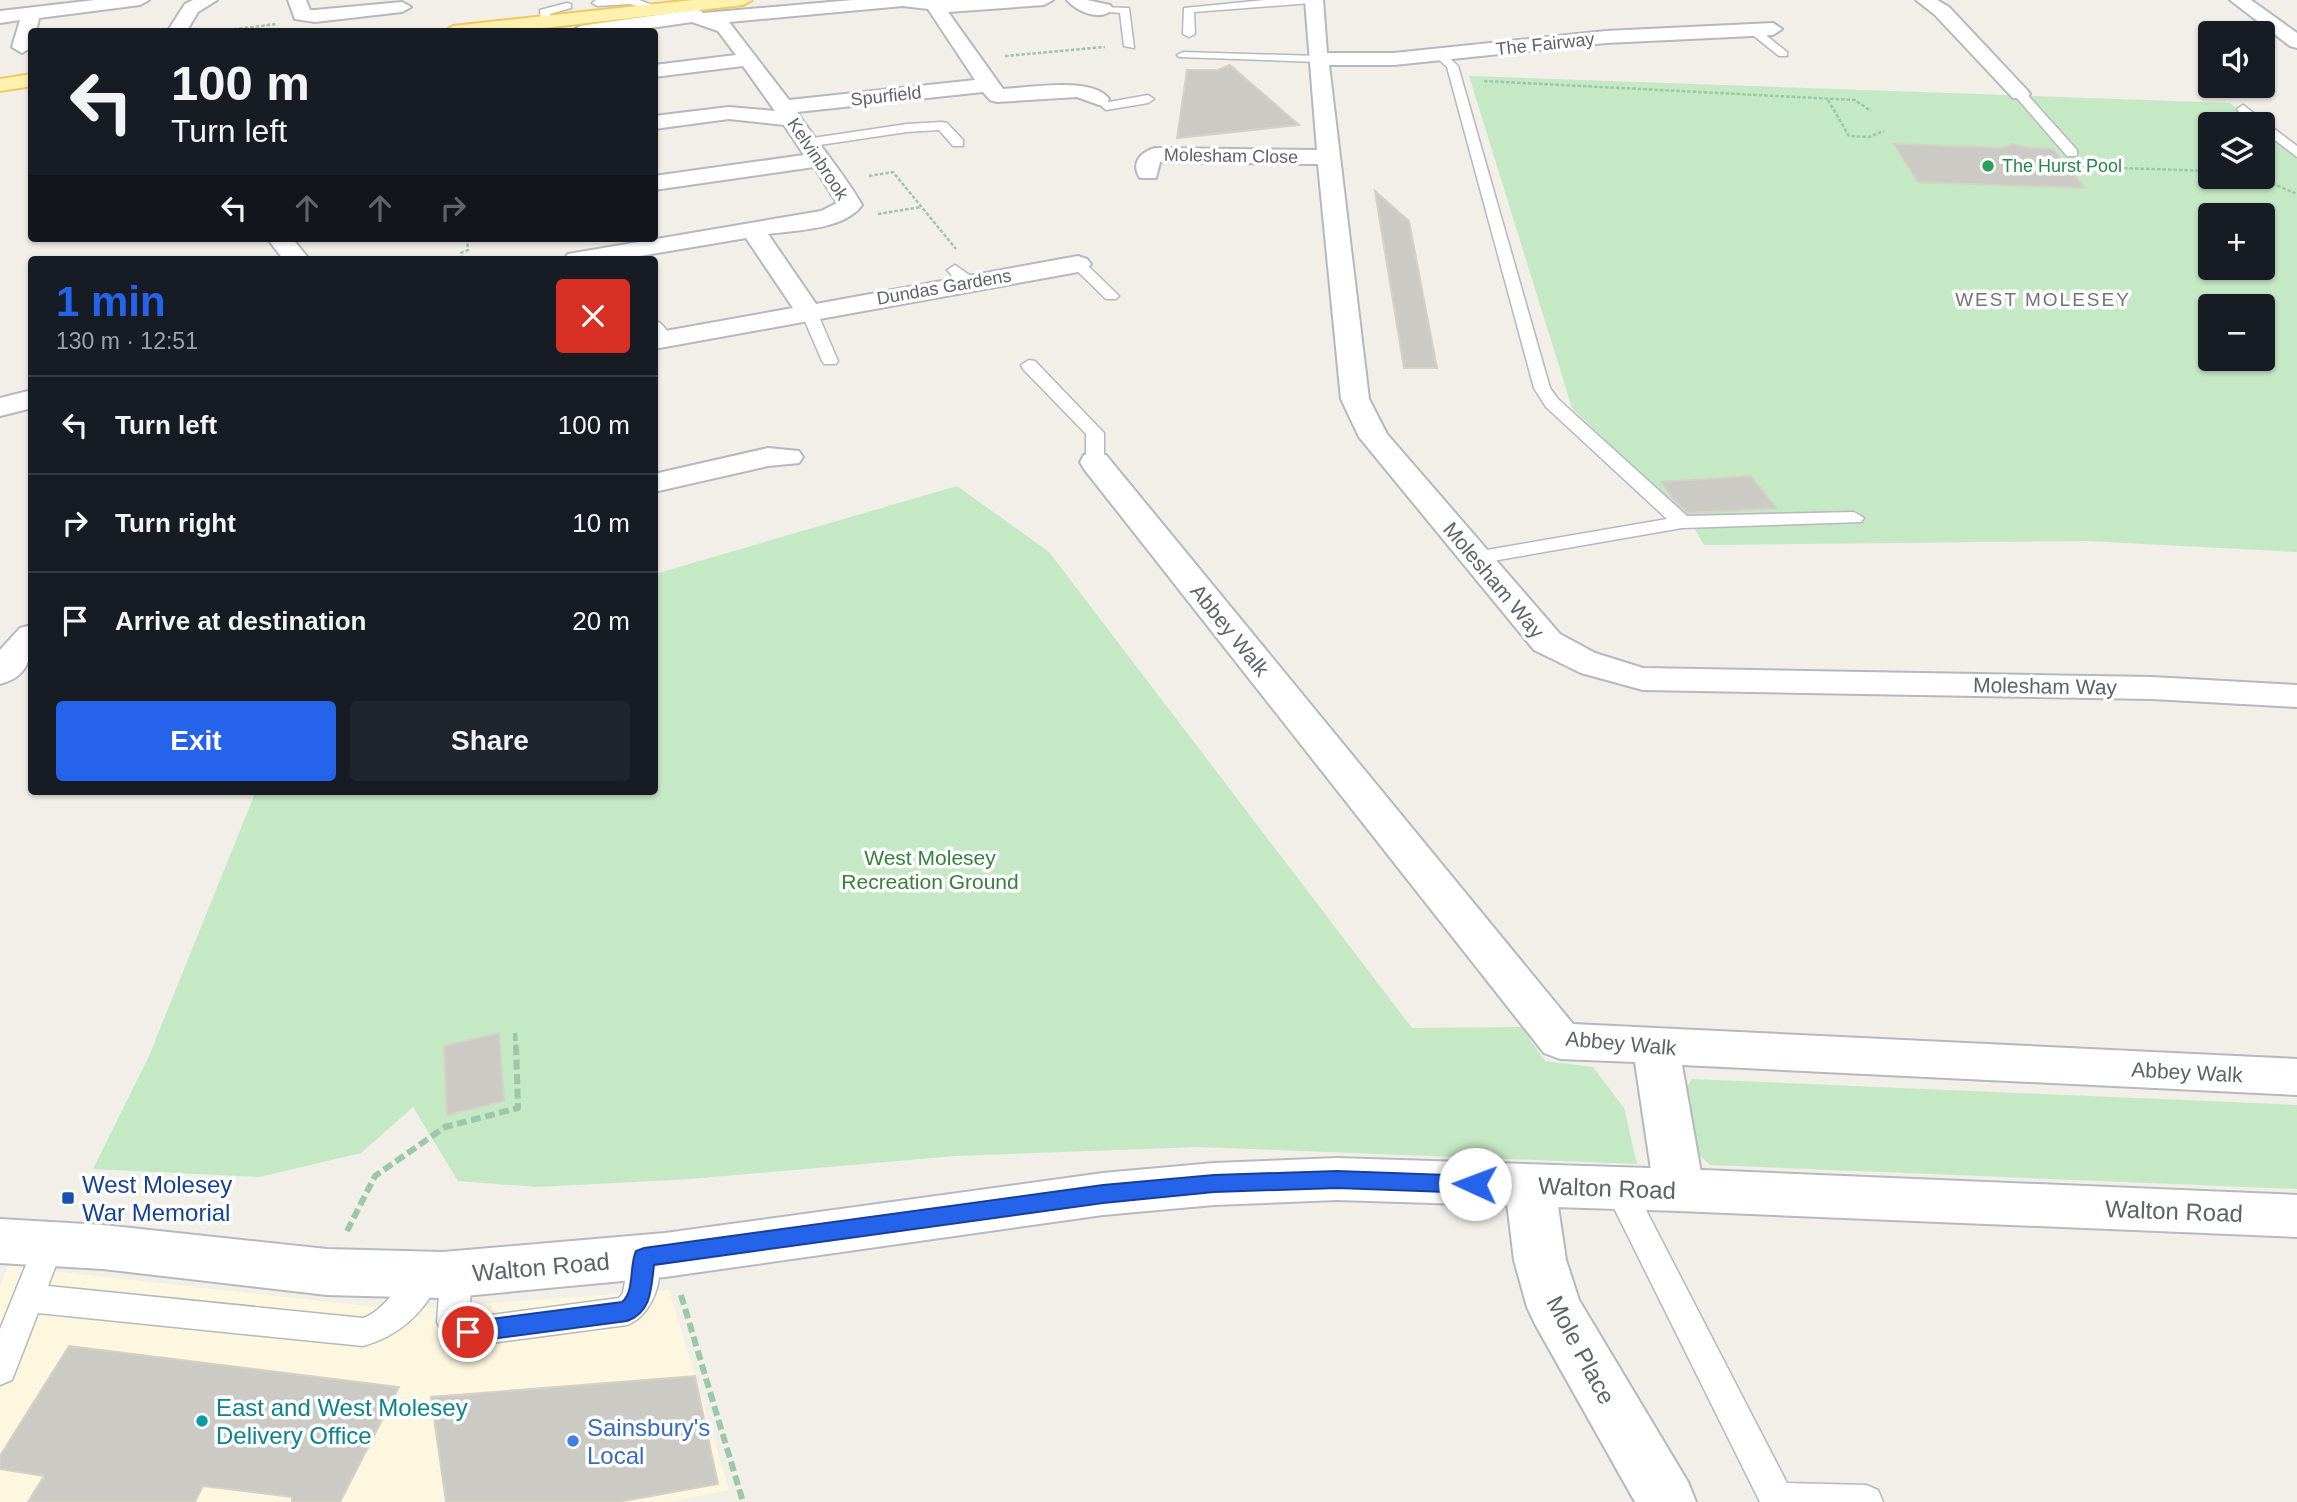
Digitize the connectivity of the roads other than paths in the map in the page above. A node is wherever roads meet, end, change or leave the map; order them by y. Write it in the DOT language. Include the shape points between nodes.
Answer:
graph roads {
  1 [pos="140,0"];
  2 [pos="208,0"];
  3 [pos="297,0"];
  4 [pos="743,0"];
  5 [pos="1044,0"];
  6 [pos="1076,0"];
  7 [pos="1313,0"];
  8 [pos="1925,0"];
  9 [pos="2239,0"];
  10 [pos="597,3"];
  11 [pos="403,4"];
  12 [pos="934,5"];
  13 [pos="567,6"];
  14 [pos="658,9"];
  15 [pos="1104,9"];
  16 [pos="31,13"];
  17 [pos="692,14"];
  18 [pos="0,17"];
  19 [pos="545,21"];
  20 [pos="29,28"];
  21 [pos="178,28"];
  22 [pos="408,28"];
  23 [pos="486,28"];
  24 [pos="605,28"];
  25 [pos="1763,29"];
  26 [pos="1189,34"];
  27 [pos="2297,41"];
  28 [pos="1130,45"];
  29 [pos="27,46"];
  30 [pos="0,49"];
  31 [pos="1783,54"];
  32 [pos="1183,55"];
  33 [pos="1440,55"];
  34 [pos="1318,59"];
  35 [pos="747,60"];
  36 [pos="658,71"];
  37 [pos="28,81"];
  38 [pos="0,85"];
  39 [pos="988,85"];
  40 [pos="2020,94"];
  41 [pos="1099,99"];
  42 [pos="1148,99"];
  43 [pos="783,107"];
  44 [pos="2244,109"];
  45 [pos="2247,112"];
  46 [pos="658,122"];
  47 [pos="2275,135"];
  48 [pos="958,143"];
  49 [pos="813,151"];
  50 [pos="2072,153"];
  51 [pos="2297,153"];
  52 [pos="1329,157"];
  53 [pos="1148,173"];
  54 [pos="658,182"];
  55 [pos="753,230"];
  56 [pos="282,242"];
  57 [pos="294,256"];
  58 [pos="595,256"];
  59 [pos="1078,264"];
  60 [pos="1111,296"];
  61 [pos="809,312"];
  62 [pos="658,335"];
  63 [pos="830,361"];
  64 [pos="1029,365"];
  65 [pos="28,400"];
  66 [pos="0,407"];
  67 [pos="788,457"];
  68 [pos="1095,462"];
  69 [pos="658,482"];
  70 [pos="1854,518"];
  71 [pos="1682,522"];
  72 [pos="1475,558"];
  73 [pos="2297,696"];
  74 [pos="1656,1048"];
  75 [pos="2297,1077"];
  76 [pos="1530,1186"];
  77 [pos="1619,1188"];
  78 [pos="1679,1190"];
  79 [pos="2297,1216"];
  80 [pos="0,1241"];
  81 [pos="49,1244"];
  82 [pos="441,1275"];
  83 [pos="28,1297"];
  84 [pos="0,1370"];
  85 [pos="1667,1502"];
  86 [pos="1866,1502"];
  1 -- 16 [label="street"];
  2 -- 21 [label="street" via="191,8"];
  3 -- 11 [label="street" via="302,15 315,16"];
  4 -- 17 [label="main road"];
  5 -- 12 [label="street"];
  6 -- 15 [label="street" via="1086,8"];
  7 -- 26 [label="lane" via="1188,10"];
  7 -- 34 [label="street, Molesham Way"];
  8 -- 40 [label="street" via="1942,11"];
  9 -- 27 [label="street"];
  10 -- 14 [label="lane" via="631,1"];
  11 -- 22 [label="street"];
  12 -- 17 [label="street" via="903,1"];
  12 -- 39 [label="street"];
  13 -- 19 [label="lane" via="544,12"];
  14 -- 17 [label="main road"];
  14 -- 19 [label="main road"];
  15 -- 28 [label="lane" via="1125,10"];
  16 -- 18 [label="street"];
  16 -- 20 [label="street"];
  17 -- 24 [label="street"];
  17 -- 35 [label="street, Kelvinbrook" via="725,27"];
  19 -- 23 [label="main road"];
  25 -- 31 [label="lane"];
  25 -- 33 [label="street, The Fairway" via="1606,37"];
  29 -- 30 [label="street"];
  32 -- 34 [label="lane"];
  33 -- 34 [label="street, The Fairway"];
  33 -- 71 [label="lane" via="1452,66 1456,78 1542,388"];
  34 -- 52 [label="street, Molesham Way"];
  35 -- 36 [label="street"];
  35 -- 43 [label="street, Kelvinbrook"];
  37 -- 38 [label="main road"];
  39 -- 41 [label="street, Spurfield" via="997,96 1050,87"];
  39 -- 43 [label="street, Spurfield"];
  40 -- 50 [label="lane"];
  41 -- 42 [label="lane" via="1106,106"];
  43 -- 46 [label="street, Spurfield"];
  43 -- 49 [label="street, Kelvinbrook"];
  44 -- 45 [label="lane"];
  47 -- 51 [label="lane"];
  48 -- 49 [label="lane" via="942,126 907,128"];
  49 -- 54 [label="street"];
  49 -- 55 [label="street, Kelvinbrook" via="850,205 828,217"];
  52 -- 53 [label="street, Molesham Close" via="1155,155 1149,159"];
  52 -- 72 [label="street, Molesham Way" via="1355,398 1374,438"];
  55 -- 58 [label="street, Kelvinbrook"];
  55 -- 61 [label="street"];
  56 -- 57 [label="street"];
  59 -- 60 [label="lane"];
  59 -- 61 [label="street, Dundas Gardens" via="962,276"];
  61 -- 62 [label="street, Dundas Gardens"];
  61 -- 63 [label="lane"];
  64 -- 68 [label="lane" via="1095,433"];
  65 -- 66 [label="street"];
  67 -- 69 [label="street" via="768,457"];
  68 -- 74 [label="street, Abbey Walk" via="1560,1041"];
  70 -- 71 [label="lane"];
  71 -- 72 [label="lane"];
  72 -- 73 [label="street, Molesham Way" via="1547,642 1574,659 1643,679 2152,688"];
  74 -- 75 [label="street, Abbey Walk"];
  74 -- 78 [label="street"];
  76 -- 77 [label="street, Walton Road"];
  76 -- 82 [label="street, Walton Road" via="1337,1180 1214,1184 1089,1196 654,1256"];
  76 -- 85 [label="street, Mole Place" via="1540,1260 1554,1307"];
  77 -- 78 [label="street, Walton Road"];
  77 -- 86 [label="lane" via="1777,1499"];
  78 -- 79 [label="street, Walton Road"];
  80 -- 81 [label="street, Walton Road"];
  81 -- 82 [label="street, Walton Road" via="327,1272"];
  81 -- 83 [label="lane"];
  82 -- 83 [label="lane" via="381,1328 363,1332"];
  83 -- 84 [label="lane"];
}
